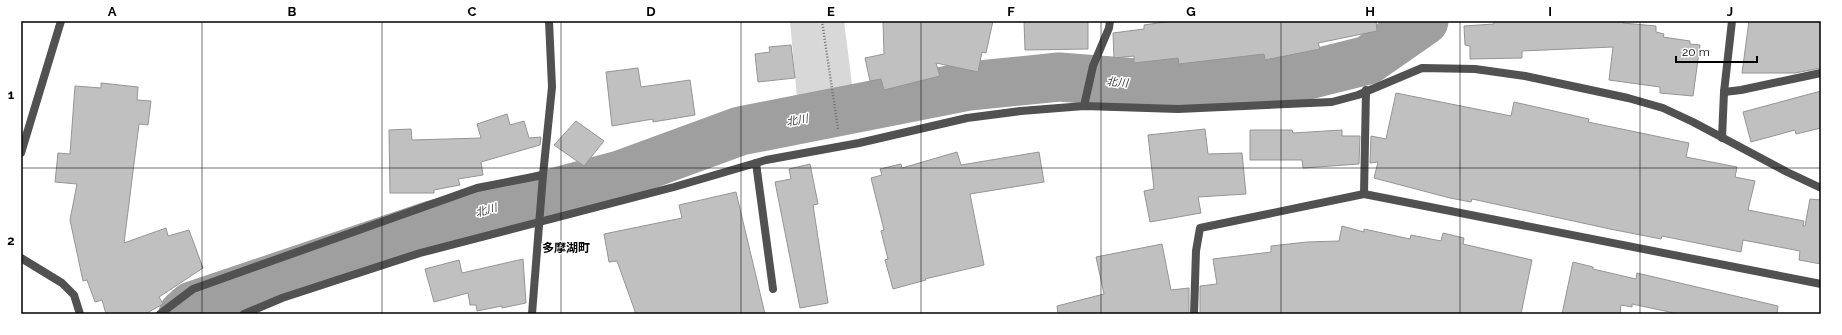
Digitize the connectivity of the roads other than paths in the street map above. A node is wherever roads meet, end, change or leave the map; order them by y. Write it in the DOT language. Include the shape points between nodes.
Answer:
graph roads {
  1 [pos="61,21"];
  2 [pos="549,21"];
  3 [pos="1110,21"];
  4 [pos="1732,21"];
  5 [pos="1821,73"];
  6 [pos="1366,90"];
  7 [pos="1724,92"];
  8 [pos="1084,104"];
  9 [pos="1722,138"];
  10 [pos="21,153"];
  11 [pos="756,163"];
  12 [pos="543,175"];
  13 [pos="1821,188"];
  14 [pos="1364,194"];
  15 [pos="541,220"];
  16 [pos="21,258"];
  17 [pos="1821,284"];
  18 [pos="773,289"];
  19 [pos="80,314"];
  20 [pos="160,314"];
  21 [pos="244,314"];
  22 [pos="532,314"];
  23 [pos="1194,314"];
  1 -- 10 [label="street"];
  2 -- 12 [label="street" via="552,87"];
  3 -- 8 [label="street" via="1093,66"];
  4 -- 7 [label="street"];
  5 -- 7 [label="street"];
  6 -- 8 [label="street" via="1358,95 1332,102 1284,105 1178,109"];
  6 -- 9 [label="street" via="1422,68 1475,69 1525,76 1628,98 1663,108"];
  6 -- 14 [label="street"];
  7 -- 9 [label="street"];
  8 -- 11 [label="street" via="968,118"];
  9 -- 13 [label="street"];
  11 -- 15 [label="street" via="674,187"];
  11 -- 18 [label="street"];
  12 -- 15 [label="street"];
  12 -- 20 [label="street" via="477,188 193,289"];
  14 -- 17 [label="street"];
  14 -- 23 [label="street" via="1200,228 1196,251"];
  15 -- 21 [label="street" via="420,253 282,298"];
  15 -- 22 [label="street"];
  16 -- 19 [label="street" via="62,282 74,295"];
}
